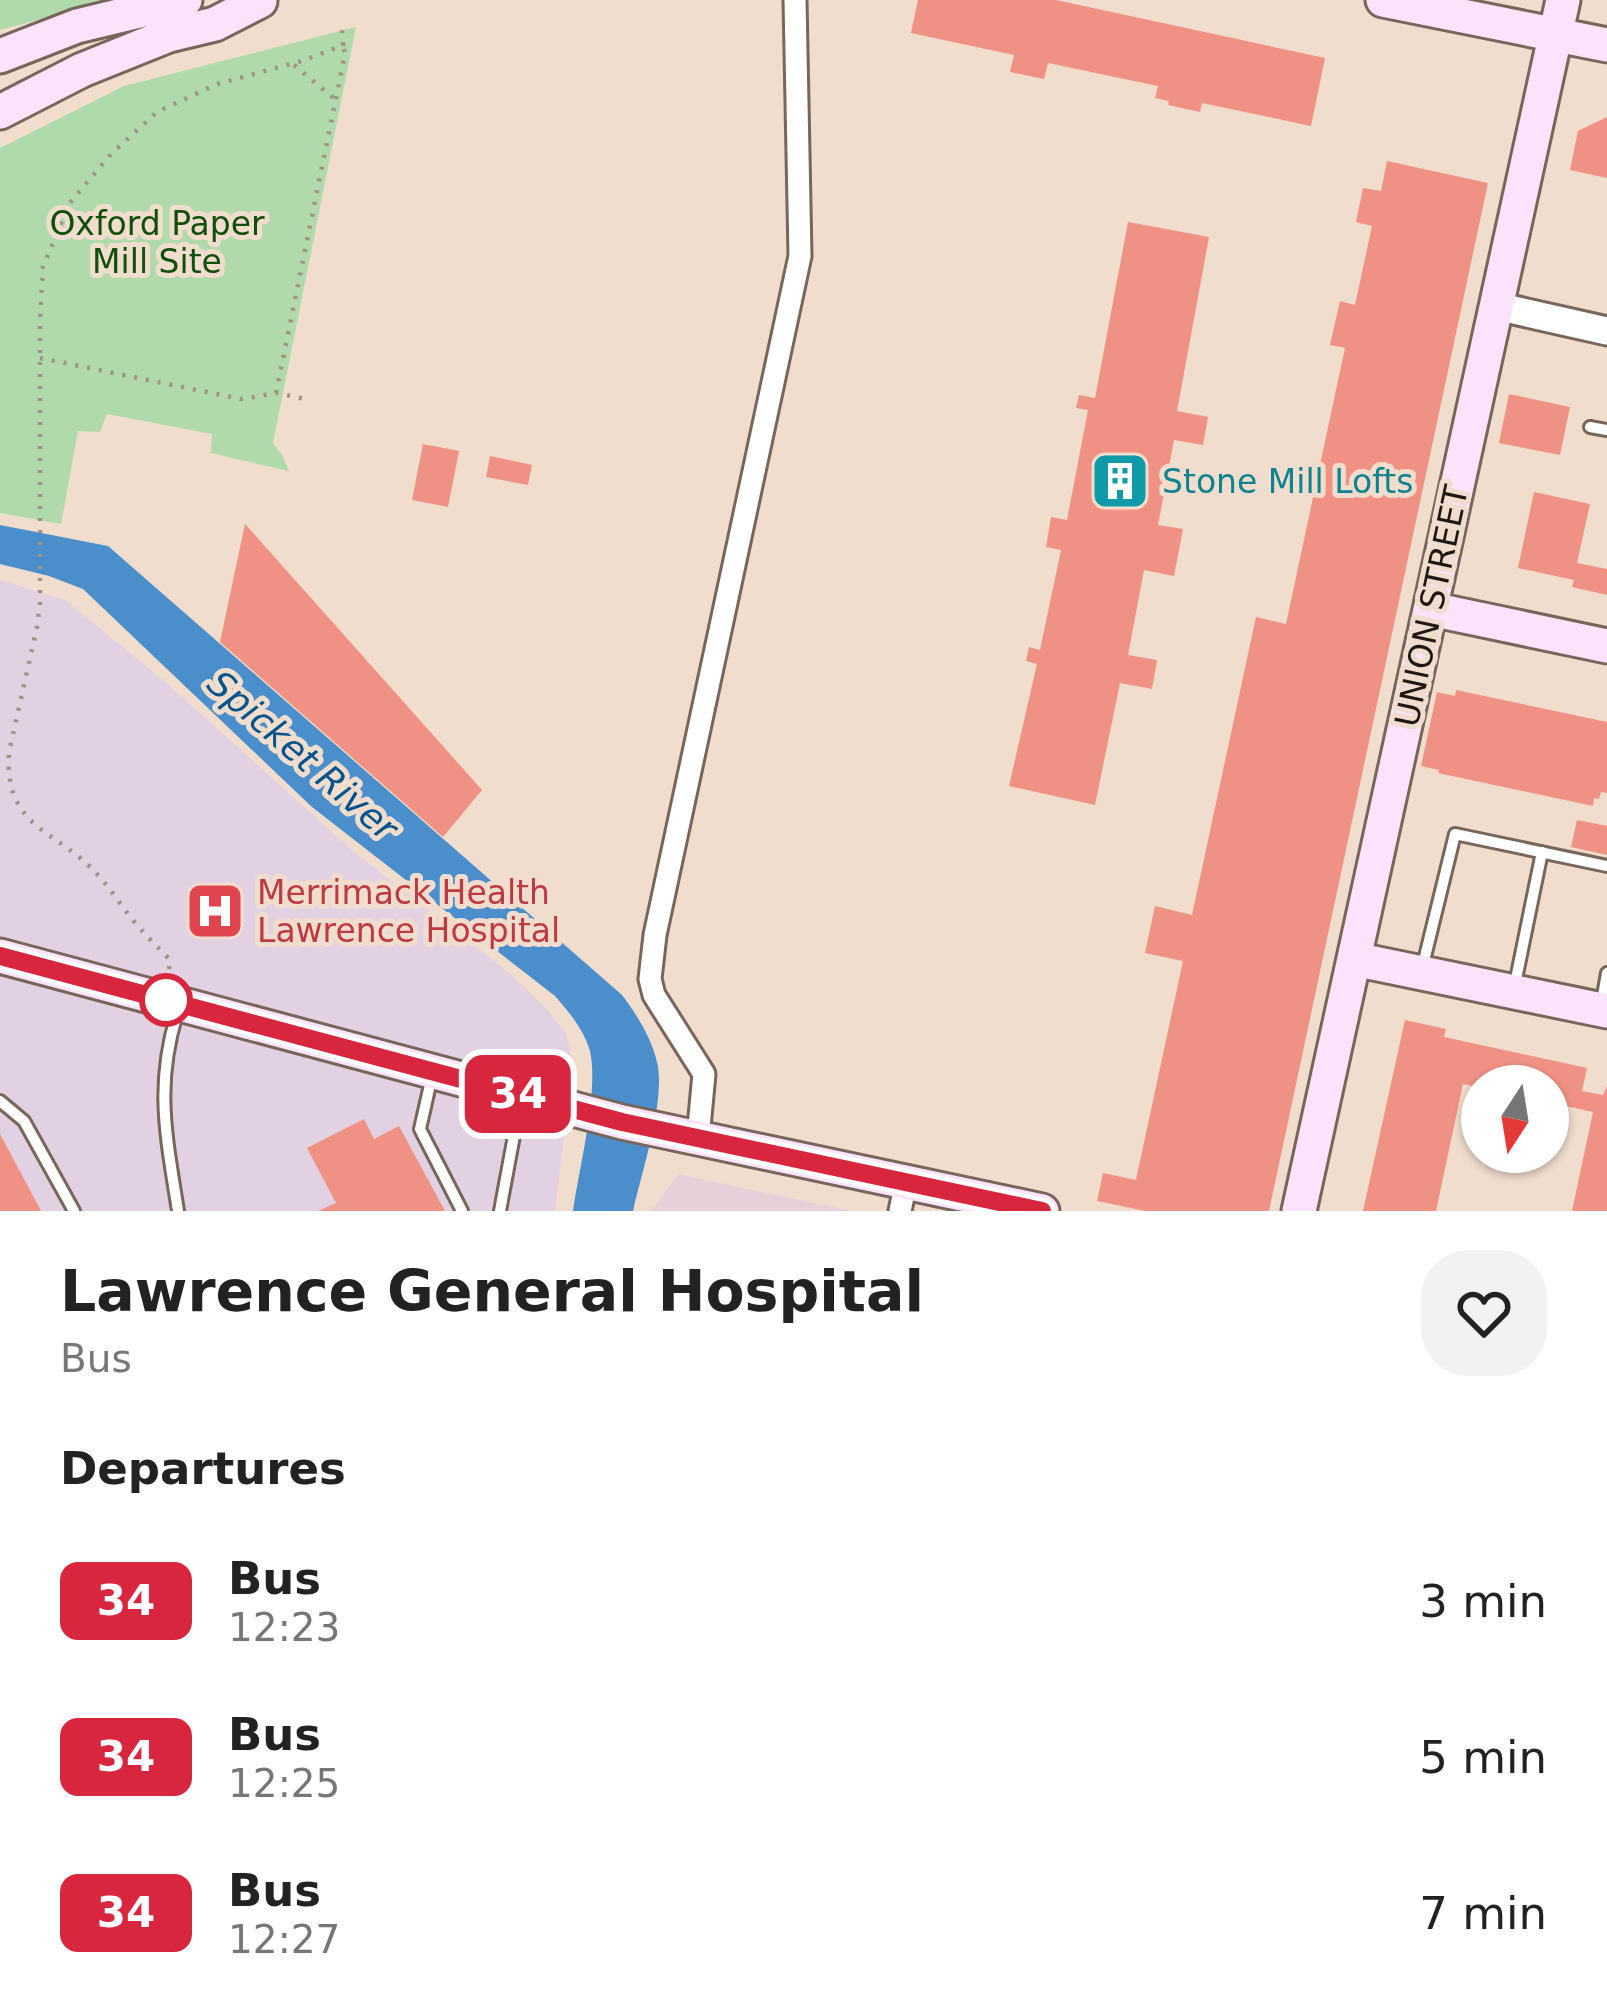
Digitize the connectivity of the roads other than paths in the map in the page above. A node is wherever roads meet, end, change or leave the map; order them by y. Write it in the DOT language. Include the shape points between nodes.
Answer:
graph roads {
  1 [pos="184,0"];
  2 [pos="247,0"];
  3 [pos="262,0"];
  4 [pos="795,0"];
  5 [pos="1383,0"];
  6 [pos="1559,17"];
  7 [pos="1607,44"];
  8 [pos="0,56"];
  9 [pos="0,112"];
  10 [pos="1496,307"];
  11 [pos="1607,331"];
  12 [pos="1590,427"];
  13 [pos="1607,430"];
  14 [pos="1431,609"];
  15 [pos="1607,646"];
  16 [pos="1542,852"];
  17 [pos="1607,866"];
  18 [pos="0,956"];
  19 [pos="1354,959"];
  20 [pos="1422,973"];
  21 [pos="1607,974"];
  22 [pos="173,992"];
  23 [pos="1514,992"];
  24 [pos="1604,1011"];
  25 [pos="433,1072"];
  26 [pos="521,1095"];
  27 [pos="0,1101"];
  28 [pos="689,1136"];
  29 [pos="903,1197"];
  30 [pos="74,1211"];
  31 [pos="178,1211"];
  32 [pos="462,1211"];
  33 [pos="500,1211"];
  34 [pos="1042,1211"];
  35 [pos="1299,1211"];
  1 -- 8 [label="main road" via="77,26"];
  2 -- 3 [label="main road"];
  3 -- 9 [label="main road" via="82,70"];
  4 -- 28 [label="street" via="800,256 650,979 704,1073"];
  5 -- 6 [label="main road"];
  6 -- 7 [label="main road"];
  6 -- 10 [label="main road, UNION STREET"];
  10 -- 11 [label="street"];
  10 -- 14 [label="main road, UNION STREET"];
  12 -- 13 [label="lane"];
  14 -- 15 [label="main road"];
  14 -- 19 [label="main road, UNION STREET"];
  16 -- 17 [label="lane"];
  16 -- 20 [label="lane" via="1455,834"];
  16 -- 23 [label="lane"];
  18 -- 22 [label="main road"];
  19 -- 20 [label="main road"];
  19 -- 35 [label="main road, UNION STREET"];
  20 -- 23 [label="main road"];
  21 -- 24 [label="lane"];
  22 -- 25 [label="main road"];
  22 -- 31 [label="lane" via="163,1079"];
  23 -- 24 [label="main road"];
  25 -- 26 [label="main road"];
  25 -- 32 [label="lane" via="420,1130"];
  26 -- 28 [label="main road"];
  26 -- 33 [label="lane"];
  27 -- 30 [label="lane" via="24,1121"];
  28 -- 29 [label="main road"];
  29 -- 34 [label="main road"];
}
